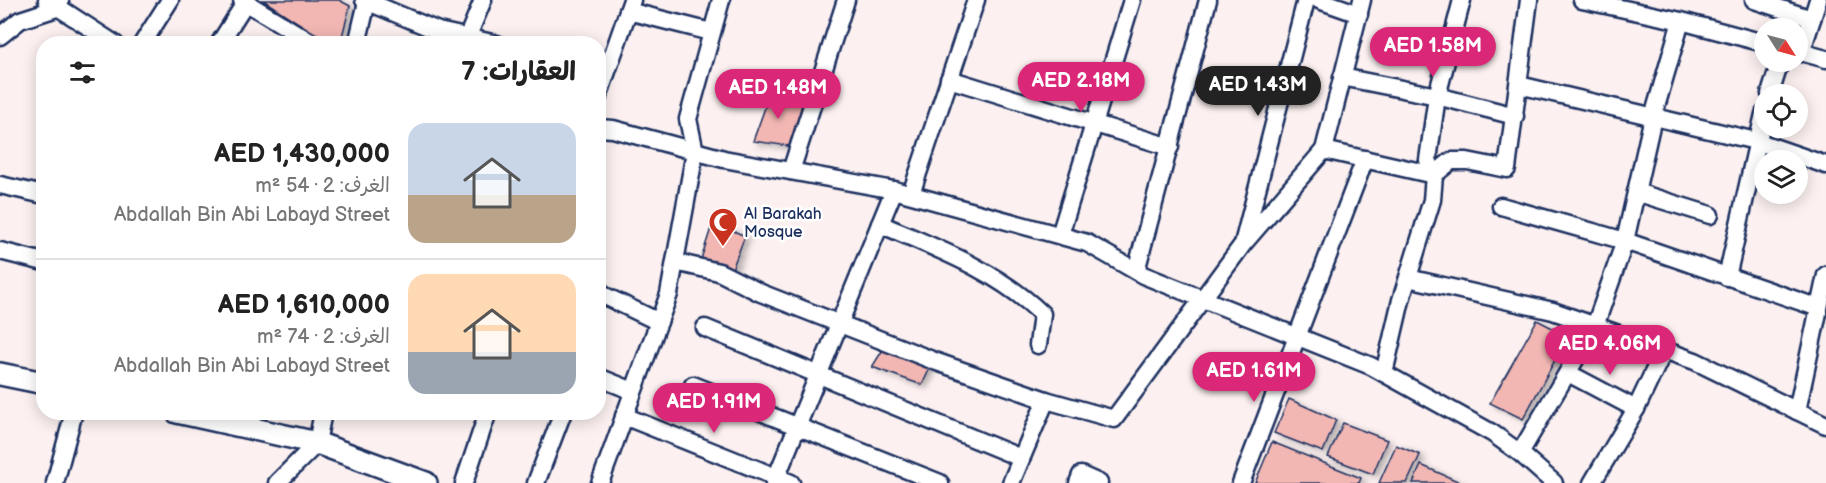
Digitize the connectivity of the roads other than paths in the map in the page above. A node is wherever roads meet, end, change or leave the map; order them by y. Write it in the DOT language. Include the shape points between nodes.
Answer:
graph roads {
  1 [pos="170,0"];
  2 [pos="483,0"];
  3 [pos="721,0"];
  4 [pos="846,0"];
  5 [pos="976,0"];
  6 [pos="1131,0"];
  7 [pos="1208,0"];
  8 [pos="1306,0"];
  9 [pos="1318,0"];
  10 [pos="1462,0"];
  11 [pos="1529,0"];
  12 [pos="1585,0"];
  13 [pos="1754,0"];
  14 [pos="1818,0"];
  15 [pos="245,1"];
  16 [pos="366,1"];
  17 [pos="55,3"];
  18 [pos="630,6"];
  19 [pos="1360,7"];
  20 [pos="1812,19"];
  21 [pos="1681,21"];
  22 [pos="1808,29"];
  23 [pos="711,32"];
  24 [pos="0,36"];
  25 [pos="103,36"];
  26 [pos="147,36"];
  27 [pos="224,36"];
  28 [pos="301,36"];
  29 [pos="359,36"];
  30 [pos="468,36"];
  31 [pos="1754,40"];
  32 [pos="1808,54"];
  33 [pos="1826,59"];
  34 [pos="606,74"];
  35 [pos="1342,77"];
  36 [pos="949,79"];
  37 [pos="1519,85"];
  38 [pos="1437,96"];
  39 [pos="1515,116"];
  40 [pos="1653,117"];
  41 [pos="1095,125"];
  42 [pos="606,129"];
  43 [pos="1757,138"];
  44 [pos="1756,141"];
  45 [pos="1170,147"];
  46 [pos="1324,150"];
  47 [pos="696,152"];
  48 [pos="1365,159"];
  49 [pos="1826,165"];
  50 [pos="791,171"];
  51 [pos="1434,175"];
  52 [pos="0,185"];
  53 [pos="894,190"];
  54 [pos="1636,192"];
  55 [pos="36,193"];
  56 [pos="911,194"];
  57 [pos="1500,206"];
  58 [pos="1710,215"];
  59 [pos="880,224"];
  60 [pos="1060,235"];
  61 [pos="1625,241"];
  62 [pos="1243,244"];
  63 [pos="0,251"];
  64 [pos="36,260"];
  65 [pos="675,262"];
  66 [pos="1136,271"];
  67 [pos="1826,275"];
  68 [pos="1726,277"];
  69 [pos="1408,278"];
  70 [pos="606,296"];
  71 [pos="1202,298"];
  72 [pos="1819,308"];
  73 [pos="659,322"];
  74 [pos="840,322"];
  75 [pos="1595,326"];
  76 [pos="705,328"];
  77 [pos="1299,336"];
  78 [pos="1038,345"];
  79 [pos="1664,350"];
  80 [pos="1384,373"];
  81 [pos="1568,373"];
  82 [pos="0,374"];
  83 [pos="819,374"];
  84 [pos="606,380"];
  85 [pos="36,381"];
  86 [pos="693,385"];
  87 [pos="633,391"];
  88 [pos="1046,400"];
  89 [pos="1635,410"];
  90 [pos="1797,411"];
  91 [pos="624,416"];
  92 [pos="72,420"];
  93 [pos="216,420"];
  94 [pos="321,420"];
  95 [pos="485,420"];
  96 [pos="560,420"];
  97 [pos="1826,425"];
  98 [pos="797,426"];
  99 [pos="317,443"];
  100 [pos="1520,453"];
  101 [pos="1022,458"];
  102 [pos="781,481"];
  103 [pos="55,483"];
  104 [pos="277,483"];
  105 [pos="426,483"];
  106 [pos="464,483"];
  107 [pos="536,483"];
  108 [pos="600,483"];
  109 [pos="940,483"];
  110 [pos="1011,483"];
  111 [pos="1078,483"];
  112 [pos="1099,483"];
  113 [pos="1241,483"];
  114 [pos="1554,483"];
  115 [pos="1592,483"];
  1 -- 26 [label="street"];
  2 -- 30 [label="street"];
  3 -- 23 [label="street"];
  4 -- 50 [label="street"];
  5 -- 36 [label="street"];
  6 -- 41 [label="street"];
  7 -- 45 [label="street"];
  8 -- 62 [label="street"];
  9 -- 19 [label="street"];
  10 -- 38 [label="street"];
  11 -- 37 [label="street"];
  12 -- 21 [label="street"];
  13 -- 20 [label="street"];
  14 -- 20 [label="street"];
  15 -- 27 [label="street"];
  15 -- 28 [label="street"];
  16 -- 29 [label="street"];
  16 -- 30 [label="street" via="438,31"];
  17 -- 24 [label="street" via="20,20"];
  17 -- 25 [label="street"];
  18 -- 23 [label="street"];
  18 -- 34 [label="street"];
  19 -- 35 [label="street"];
  20 -- 22 [label="street"];
  21 -- 31 [label="street"];
  21 -- 40 [label="street"];
  23 -- 47 [label="street" via="687,119"];
  32 -- 33 [label="street"];
  35 -- 38 [label="street"];
  35 -- 46 [label="street"];
  36 -- 41 [label="street"];
  36 -- 56 [label="street"];
  37 -- 39 [label="street"];
  37 -- 40 [label="street"];
  38 -- 39 [label="street"];
  38 -- 51 [label="street" via="1428,160"];
  39 -- 51 [label="street" via="1507,169 1451,161"];
  40 -- 44 [label="street"];
  40 -- 54 [label="street"];
  41 -- 45 [label="street"];
  41 -- 60 [label="street"];
  42 -- 47 [label="street"];
  43 -- 44 [label="street"];
  44 -- 49 [label="street"];
  44 -- 68 [label="street"];
  45 -- 66 [label="street"];
  46 -- 48 [label="street"];
  46 -- 62 [label="street"];
  47 -- 50 [label="street"];
  47 -- 65 [label="street"];
  48 -- 51 [label="street"];
  48 -- 77 [label="street"];
  50 -- 53 [label="street"];
  51 -- 69 [label="street" via="1432,200"];
  52 -- 55 [label="street"];
  53 -- 56 [label="street"];
  53 -- 59 [label="street"];
  54 -- 58 [label="street"];
  54 -- 61 [label="street"];
  56 -- 60 [label="street"];
  57 -- 61 [label="street"];
  59 -- 74 [label="street"];
  59 -- 78 [label="street" via="976,266 1020,292 1042,314"];
  60 -- 66 [label="street" via="1087,243"];
  61 -- 68 [label="street"];
  61 -- 75 [label="street"];
  62 -- 71 [label="street"];
  63 -- 64 [label="street"];
  65 -- 73 [label="street"];
  65 -- 74 [label="street" via="719,272 761,293"];
  66 -- 71 [label="street"];
  67 -- 72 [label="street"];
  68 -- 72 [label="street"];
  69 -- 75 [label="street" via="1553,311"];
  69 -- 80 [label="street"];
  70 -- 73 [label="street"];
  71 -- 77 [label="street"];
  71 -- 88 [label="street" via="1114,419"];
  72 -- 90 [label="street"];
  73 -- 87 [label="street"];
  74 -- 83 [label="street"];
  74 -- 88 [label="street" via="937,362"];
  75 -- 79 [label="street"];
  75 -- 81 [label="street"];
  76 -- 83 [label="street"];
  77 -- 80 [label="street"];
  77 -- 113 [label="street"];
  79 -- 89 [label="street"];
  79 -- 90 [label="street"];
  80 -- 100 [label="street" via="1492,433"];
  81 -- 89 [label="street"];
  81 -- 100 [label="street"];
  82 -- 85 [label="main road"];
  83 -- 98 [label="street"];
  83 -- 101 [label="street"];
  84 -- 87 [label="street"];
  86 -- 98 [label="street"];
  87 -- 91 [label="street"];
  88 -- 101 [label="street"];
  89 -- 115 [label="street"];
  90 -- 97 [label="street"];
  91 -- 102 [label="street"];
  91 -- 108 [label="street"];
  92 -- 103 [label="street"];
  93 -- 99 [label="main road"];
  94 -- 99 [label="street"];
  95 -- 106 [label="street"];
  96 -- 107 [label="street"];
  98 -- 102 [label="street"];
  98 -- 109 [label="street"];
  99 -- 104 [label="street"];
  99 -- 105 [label="main road"];
  100 -- 114 [label="street"];
  101 -- 110 [label="street"];
  111 -- 112 [label="street" via="1081,476"];
}
